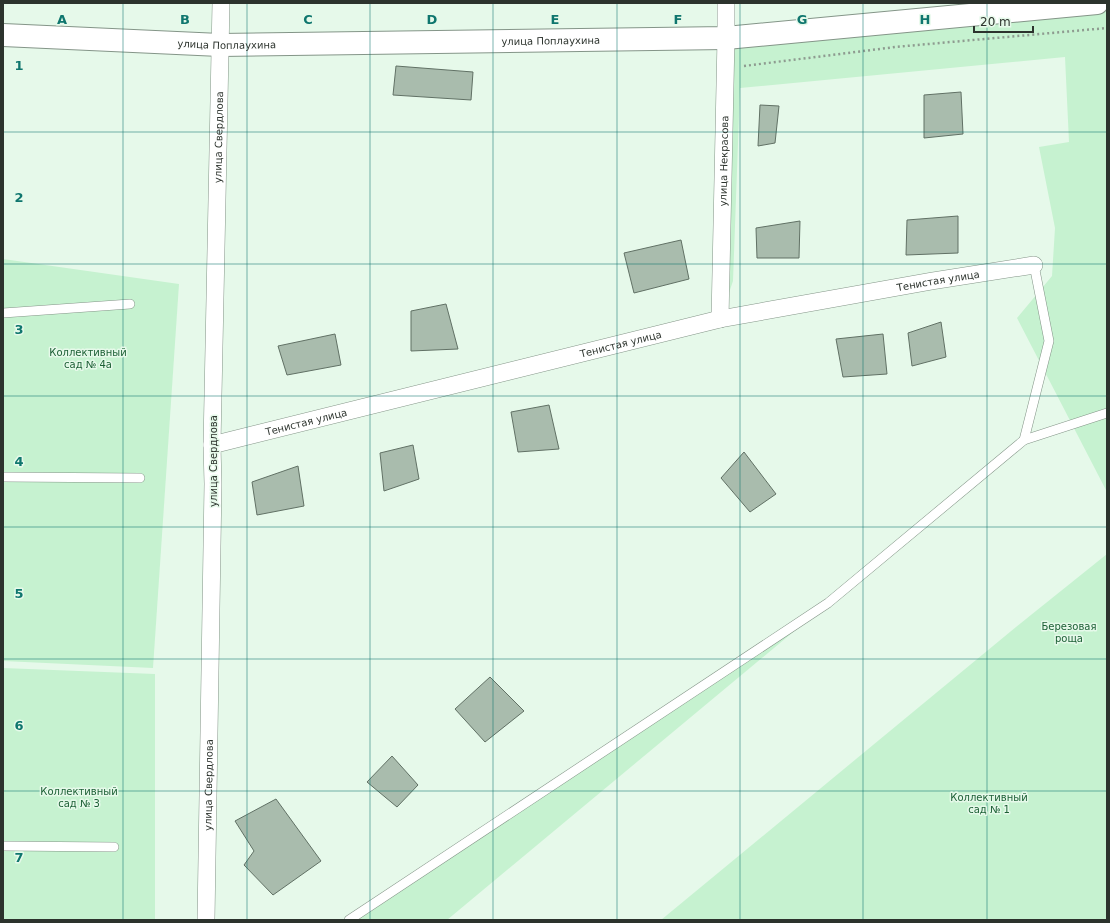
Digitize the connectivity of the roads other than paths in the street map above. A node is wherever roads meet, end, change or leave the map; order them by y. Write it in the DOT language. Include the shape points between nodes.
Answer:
graph roads {
  1 [pos="221,3"];
  2 [pos="726,3"];
  3 [pos="1097,3"];
  4 [pos="3,35"];
  5 [pos="726,38"];
  6 [pos="220,45"];
  7 [pos="1034,265"];
  8 [pos="130,304"];
  9 [pos="3,313"];
  10 [pos="720,319"];
  11 [pos="1107,412"];
  12 [pos="1024,440"];
  13 [pos="212,445"];
  14 [pos="3,477"];
  15 [pos="140,478"];
  16 [pos="3,846"];
  17 [pos="114,848"];
  18 [pos="206,920"];
  19 [pos="348,920"];
  1 -- 6 [label="street, улица Свердлова"];
  2 -- 5 [label="street, улица Некрасова"];
  3 -- 5 [label="street, улица Поплаухина"];
  4 -- 6 [label="street, улица Поплаухина"];
  5 -- 6 [label="street, улица Поплаухина"];
  5 -- 10 [label="street, улица Некрасова"];
  6 -- 13 [label="street, улица Свердлова"];
  7 -- 10 [label="street, Тенистая улица"];
  7 -- 12 [label="lane" via="1048,341"];
  8 -- 9 [label="lane"];
  10 -- 13 [label="street, Тенистая улица"];
  11 -- 12 [label="lane"];
  12 -- 19 [label="lane" via="828,603"];
  13 -- 18 [label="street, улица Свердлова"];
  14 -- 15 [label="lane"];
  16 -- 17 [label="lane"];
}
